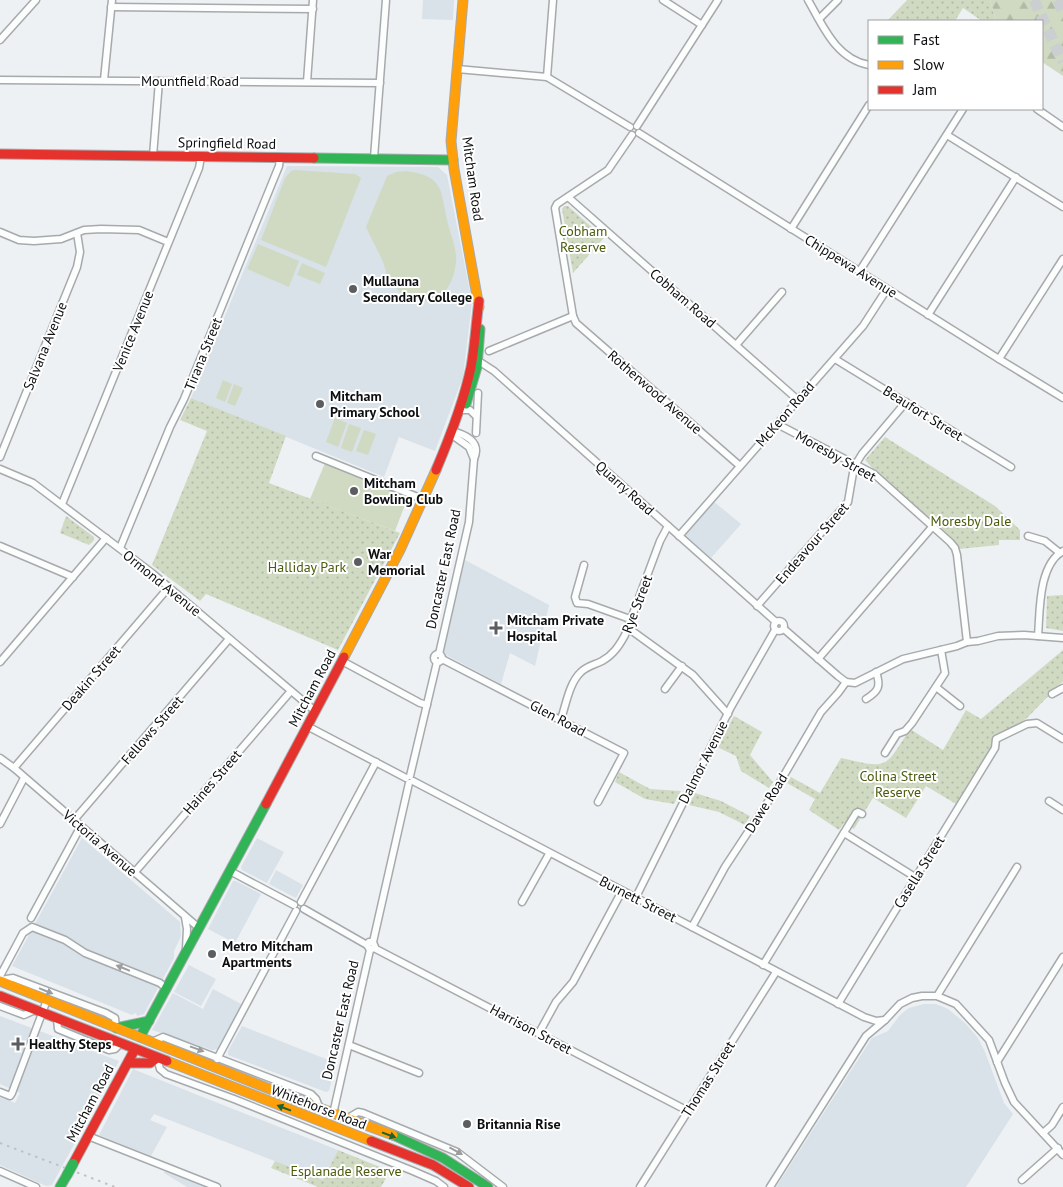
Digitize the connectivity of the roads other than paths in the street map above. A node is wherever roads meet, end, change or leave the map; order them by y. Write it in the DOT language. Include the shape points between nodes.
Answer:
graph roads {
  1 [pos="24,0"];
  2 [pos="36,0"];
  3 [pos="313,0"];
  4 [pos="386,0"];
  5 [pos="463,0"];
  6 [pos="553,0"];
  7 [pos="663,0"];
  8 [pos="718,0"];
  9 [pos="808,0"];
  10 [pos="838,0"];
  11 [pos="111,4"];
  12 [pos="31,6"];
  13 [pos="312,10"];
  14 [pos="819,19"];
  15 [pos="702,25"];
  16 [pos="0,40"];
  17 [pos="868,65"];
  18 [pos="457,69"];
  19 [pos="547,77"];
  20 [pos="0,80"];
  21 [pos="104,80"];
  22 [pos="159,81"];
  23 [pos="307,82"];
  24 [pos="380,83"];
  25 [pos="868,107"];
  26 [pos="962,110"];
  27 [pos="1038,110"];
  28 [pos="634,127"];
  29 [pos="1063,127"];
  30 [pos="639,134"];
  31 [pos="632,135"];
  32 [pos="947,135"];
  33 [pos="0,154"];
  34 [pos="153,156"];
  35 [pos="201,156"];
  36 [pos="280,157"];
  37 [pos="374,158"];
  38 [pos="453,160"];
  39 [pos="1016,178"];
  40 [pos="568,197"];
  41 [pos="1063,207"];
  42 [pos="791,229"];
  43 [pos="0,232"];
  44 [pos="77,233"];
  45 [pos="168,242"];
  46 [pos="1063,258"];
  47 [pos="859,272"];
  48 [pos="886,289"];
  49 [pos="782,292"];
  50 [pos="928,315"];
  51 [pos="573,316"];
  52 [pos="736,345"];
  53 [pos="489,351"];
  54 [pos="835,359"];
  55 [pos="475,360"];
  56 [pos="999,360"];
  57 [pos="478,393"];
  58 [pos="1063,398"];
  59 [pos="798,400"];
  60 [pos="906,402"];
  61 [pos="463,410"];
  62 [pos="476,416"];
  63 [pos="778,424"];
  64 [pos="451,431"];
  65 [pos="476,433"];
  66 [pos="316,456"];
  67 [pos="0,457"];
  68 [pos="856,464"];
  69 [pos="740,466"];
  70 [pos="1011,467"];
  71 [pos="0,469"];
  72 [pos="425,500"];
  73 [pos="62,504"];
  74 [pos="668,526"];
  75 [pos="933,526"];
  76 [pos="679,536"];
  77 [pos="1028,536"];
  78 [pos="106,538"];
  79 [pos="0,546"];
  80 [pos="120,548"];
  81 [pos="1061,552"];
  82 [pos="584,565"];
  83 [pos="73,577"];
  84 [pos="169,587"];
  85 [pos="757,606"];
  86 [pos="630,619"];
  87 [pos="776,622"];
  88 [pos="628,628"];
  89 [pos="784,629"];
  90 [pos="775,630"];
  91 [pos="1038,636"];
  92 [pos="1063,638"];
  93 [pos="229,639"];
  94 [pos="967,642"];
  95 [pos="941,650"];
  96 [pos="818,658"];
  97 [pos="440,659"];
  98 [pos="342,661"];
  99 [pos="0,662"];
  100 [pos="682,666"];
  101 [pos="876,672"];
  102 [pos="846,682"];
  103 [pos="936,687"];
  104 [pos="665,688"];
  105 [pos="1063,688"];
  106 [pos="290,691"];
  107 [pos="1052,694"];
  108 [pos="866,699"];
  109 [pos="427,705"];
  110 [pos="960,706"];
  111 [pos="315,711"];
  112 [pos="728,714"];
  113 [pos="560,719"];
  114 [pos="308,726"];
  115 [pos="1063,739"];
  116 [pos="885,753"];
  117 [pos="0,758"];
  118 [pos="376,762"];
  119 [pos="14,768"];
  120 [pos="24,778"];
  121 [pos="410,780"];
  122 [pos="1049,801"];
  123 [pos="598,802"];
  124 [pos="1063,810"];
  125 [pos="862,814"];
  126 [pos="74,820"];
  127 [pos="0,824"];
  128 [pos="81,826"];
  129 [pos="844,832"];
  130 [pos="549,854"];
  131 [pos="1017,868"];
  132 [pos="230,871"];
  133 [pos="134,873"];
  134 [pos="916,877"];
  135 [pos="622,891"];
  136 [pos="636,898"];
  137 [pos="301,902"];
  138 [pos="522,902"];
  139 [pos="295,908"];
  140 [pos="304,909"];
  141 [pos="185,917"];
  142 [pos="31,918"];
  143 [pos="692,927"];
  144 [pos="198,928"];
  145 [pos="371,946"];
  146 [pos="186,953"];
  147 [pos="1063,957"];
  148 [pos="762,965"];
  149 [pos="776,972"];
  150 [pos="0,979"];
  151 [pos="167,989"];
  152 [pos="0,996"];
  153 [pos="937,996"];
  154 [pos="47,1000"];
  155 [pos="74,1002"];
  156 [pos="838,1004"];
  157 [pos="0,1006"];
  158 [pos="39,1011"];
  159 [pos="84,1015"];
  160 [pos="864,1017"];
  161 [pos="885,1020"];
  162 [pos="149,1021"];
  163 [pos="116,1028"];
  164 [pos="870,1031"];
  165 [pos="539,1033"];
  166 [pos="140,1037"];
  167 [pos="152,1042"];
  168 [pos="349,1045"];
  169 [pos="135,1050"];
  170 [pos="218,1057"];
  171 [pos="157,1058"];
  172 [pos="998,1062"];
  173 [pos="128,1063"];
  174 [pos="213,1067"];
  175 [pos="419,1073"];
  176 [pos="219,1082"];
  177 [pos="200,1087"];
  178 [pos="0,1092"];
  179 [pos="1063,1107"];
  180 [pos="320,1109"];
  181 [pos="688,1111"];
  182 [pos="334,1114"];
  183 [pos="347,1119"];
  184 [pos="330,1125"];
  185 [pos="1043,1133"];
  186 [pos="88,1136"];
  187 [pos="1058,1148"];
  188 [pos="1063,1155"];
  189 [pos="0,1171"];
  190 [pos="1022,1180"];
  191 [pos="36,1187"];
  192 [pos="60,1187"];
  193 [pos="217,1187"];
  194 [pos="444,1187"];
  195 [pos="469,1187"];
  196 [pos="488,1187"];
  197 [pos="503,1187"];
  198 [pos="640,1187"];
  199 [pos="770,1187"];
  1 -- 12 [label="street"];
  2 -- 12 [label="street"];
  3 -- 13 [label="street"];
  4 -- 24 [label="street"];
  5 -- 18 [label="main road, Mitcham Road"];
  6 -- 19 [label="street"];
  7 -- 15 [label="street"];
  8 -- 15 [label="street"];
  9 -- 14 [label="street"];
  10 -- 14 [label="street"];
  11 -- 13 [label="street"];
  11 -- 21 [label="street"];
  12 -- 16 [label="street"];
  13 -- 23 [label="street"];
  14 -- 17 [label="street" via="842,53"];
  15 -- 28 [label="street"];
  18 -- 19 [label="street"];
  18 -- 38 [label="main road, Mitcham Road" via="451,141"];
  19 -- 28 [label="street"];
  20 -- 21 [label="street, Mountfield Road"];
  21 -- 22 [label="street, Mountfield Road"];
  22 -- 23 [label="street, Mountfield Road"];
  22 -- 34 [label="street"];
  23 -- 24 [label="street, Mountfield Road"];
  24 -- 37 [label="street"];
  25 -- 42 [label="street"];
  26 -- 32 [label="street"];
  27 -- 29 [label="street"];
  28 -- 30 [label="street" via="640,130"];
  28 -- 31 [label="street" via="629,131"];
  30 -- 31 [label="street"];
  30 -- 42 [label="street, Chippewa Avenue"];
  31 -- 40 [label="street" via="608,170"];
  32 -- 39 [label="street"];
  32 -- 47 [label="street"];
  33 -- 34 [label="main road, Springfield Road"];
  34 -- 35 [label="main road, Springfield Road"];
  35 -- 36 [label="main road, Springfield Road"];
  35 -- 45 [label="street, Venice Avenue"];
  36 -- 37 [label="main road, Springfield Road"];
  36 -- 80 [label="street, Tirana Street" via="236,272"];
  37 -- 38 [label="main road, Springfield Road"];
  38 -- 55 [label="main road, Mitcham Road" via="479,301"];
  39 -- 41 [label="street"];
  39 -- 50 [label="street"];
  40 -- 51 [label="street" via="555,208"];
  40 -- 52 [label="street, Cobham Road"];
  42 -- 47 [label="street, Chippewa Avenue"];
  43 -- 44 [label="street" via="19,240 34,241 62,239"];
  44 -- 45 [label="street" via="101,229 138,230"];
  44 -- 67 [label="street, Salvana Avenue" via="80,252 77,266"];
  45 -- 73 [label="street, Venice Avenue"];
  46 -- 56 [label="street"];
  47 -- 48 [label="street, Chippewa Avenue"];
  48 -- 50 [label="street, Chippewa Avenue"];
  48 -- 54 [label="street, McKeon Road" via="863,326"];
  49 -- 52 [label="street"];
  50 -- 56 [label="street, Chippewa Avenue"];
  51 -- 53 [label="street"];
  51 -- 69 [label="street, Rotherwood Avenue"];
  52 -- 59 [label="street, Cobham Road"];
  54 -- 59 [label="street, McKeon Road"];
  54 -- 60 [label="street, Beaufort Street"];
  55 -- 61 [label="main road, Mitcham Road" via="474,386"];
  55 -- 64 [label="main road, Mitcham Road"];
  55 -- 74 [label="street, Quarry Road" via="494,371"];
  56 -- 58 [label="street, Chippewa Avenue"];
  57 -- 62 [label="street"];
  59 -- 63 [label="street, McKeon Road"];
  60 -- 68 [label="street, Endeavour Street"];
  60 -- 70 [label="street, Beaufort Street"];
  61 -- 62 [label="street" via="470,410"];
  61 -- 64 [label="main road, Mitcham Road"];
  62 -- 65 [label="street"];
  63 -- 68 [label="street, Moresby Street"];
  63 -- 69 [label="street, McKeon Road"];
  64 -- 72 [label="main road, Mitcham Road"];
  64 -- 97 [label="street, Doncaster East Road" via="463,434 471,441 476,455 469,522"];
  66 -- 72 [label="street"];
  68 -- 75 [label="street, Moresby Street" via="874,474"];
  68 -- 85 [label="street, Endeavour Street" via="848,502"];
  69 -- 76 [label="street, McKeon Road"];
  71 -- 73 [label="street, Ormond Avenue" via="33,483"];
  72 -- 98 [label="main road, Mitcham Road"];
  73 -- 78 [label="street, Ormond Avenue"];
  74 -- 76 [label="street, Quarry Road"];
  74 -- 86 [label="street, Rye Street"];
  75 -- 94 [label="street, Moresby Street" via="955,548"];
  75 -- 96 [label="street"];
  76 -- 85 [label="street, Quarry Road"];
  77 -- 81 [label="street" via="1045,541"];
  78 -- 80 [label="street, Ormond Avenue"];
  78 -- 83 [label="street"];
  79 -- 83 [label="street"];
  80 -- 84 [label="street, Ormond Avenue"];
  81 -- 91 [label="street" via="1044,578"];
  82 -- 86 [label="street" via="575,597 577,603"];
  83 -- 99 [label="street"];
  84 -- 93 [label="street, Ormond Avenue"];
  84 -- 119 [label="street, Deakin Street"];
  85 -- 87 [label="street, Quarry Road"];
  86 -- 88 [label="street, Rye Street"];
  87 -- 89 [label="street, Quarry Road" via="783,622"];
  87 -- 90 [label="street"];
  88 -- 100 [label="street"];
  88 -- 113 [label="street, Rye Street" via="612,654 577,676"];
  89 -- 90 [label="street" via="780,632"];
  89 -- 96 [label="street, Quarry Road"];
  90 -- 112 [label="street, Dalmor Avenue"];
  91 -- 92 [label="street"];
  91 -- 94 [label="street" via="1008,635"];
  93 -- 106 [label="street, Ormond Avenue"];
  93 -- 126 [label="street, Fellows Street"];
  94 -- 95 [label="street"];
  95 -- 101 [label="street" via="903,659"];
  95 -- 103 [label="street" via="945,673"];
  96 -- 102 [label="street, Quarry Road"];
  97 -- 109 [label="street, Doncaster East Road"];
  97 -- 113 [label="street, Glen Road"];
  98 -- 109 [label="street"];
  98 -- 111 [label="main road, Mitcham Road"];
  100 -- 104 [label="street"];
  100 -- 112 [label="street"];
  101 -- 102 [label="street" via="855,683"];
  101 -- 108 [label="street" via="879,686"];
  102 -- 143 [label="street, Dawe Road" via="821,712 725,867"];
  103 -- 110 [label="street"];
  103 -- 116 [label="street" via="912,724 897,734"];
  105 -- 107 [label="street"];
  106 -- 111 [label="street, Ormond Avenue"];
  106 -- 133 [label="street, Haines Street"];
  109 -- 121 [label="street, Doncaster East Road"];
  111 -- 114 [label="main road, Mitcham Road"];
  112 -- 136 [label="street, Dalmor Avenue"];
  113 -- 123 [label="street, Glen Road" via="624,753"];
  114 -- 118 [label="street, Burnett Street"];
  114 -- 132 [label="main road, Mitcham Road"];
  115 -- 134 [label="street, Casella Street" via="1037,723 1027,724 996,739 995,748"];
  117 -- 119 [label="street, Victoria Avenue"];
  118 -- 121 [label="street, Burnett Street"];
  118 -- 137 [label="street"];
  119 -- 120 [label="street, Victoria Avenue"];
  120 -- 126 [label="street, Victoria Avenue"];
  120 -- 127 [label="street"];
  121 -- 130 [label="street, Burnett Street"];
  121 -- 145 [label="street, Doncaster East Road"];
  122 -- 124 [label="street"];
  125 -- 129 [label="street" via="857,812"];
  126 -- 128 [label="street, Victoria Avenue"];
  128 -- 133 [label="street, Victoria Avenue"];
  128 -- 142 [label="street"];
  129 -- 134 [label="street"];
  129 -- 148 [label="street"];
  130 -- 135 [label="street, Burnett Street"];
  130 -- 138 [label="street"];
  131 -- 153 [label="street"];
  132 -- 139 [label="street"];
  132 -- 144 [label="main road, Mitcham Road"];
  133 -- 141 [label="street, Victoria Avenue"];
  134 -- 156 [label="street, Casella Street"];
  135 -- 136 [label="street, Burnett Street"];
  135 -- 165 [label="street" via="573,982 556,1002"];
  136 -- 143 [label="street, Burnett Street"];
  137 -- 139 [label="street"];
  137 -- 140 [label="street"];
  139 -- 140 [label="street" via="301,912"];
  139 -- 170 [label="street"];
  140 -- 145 [label="street, Harrison Street"];
  141 -- 144 [label="street, Victoria Avenue"];
  141 -- 146 [label="street, Mitcham Road"];
  143 -- 148 [label="street, Burnett Street"];
  144 -- 146 [label="main road, Mitcham Road"];
  145 -- 165 [label="street, Harrison Street"];
  145 -- 168 [label="street, Doncaster East Road"];
  146 -- 151 [label="main road, Mitcham Road"];
  147 -- 172 [label="street"];
  148 -- 149 [label="street, Burnett Street"];
  149 -- 156 [label="street, Burnett Street"];
  149 -- 181 [label="street, Thomas Street"];
  151 -- 150 [label="street, one-way" via="152,979 32,927 23,933"];
  150 -- 154 [label="main road, Whitehorse Road"];
  150 -- 155 [label="street, Whitehorse Road, one-way" via="13,978"];
  151 -- 162 [label="main road, Mitcham Road"];
  152 -- 158 [label="main road, Whitehorse Road"];
  153 -- 161 [label="street" via="912,998 900,1004"];
  153 -- 172 [label="street" via="956,1004 968,1015 989,1040"];
  154 -- 158 [label="street"];
  154 -- 159 [label="main road, Whitehorse Road"];
  155 -- 159 [label="street"];
  155 -- 163 [label="street, Whitehorse Road" via="113,1016"];
  156 -- 160 [label="street, Burnett Street"];
  157 -- 158 [label="street, Whitehorse Road" via="24,1015"];
  158 -- 169 [label="main road, Whitehorse Road"];
  158 -- 178 [label="street" via="10,1096"];
  159 -- 163 [label="main road, Whitehorse Road"];
  160 -- 161 [label="street, Burnett Street"];
  160 -- 164 [label="street"];
  161 -- 164 [label="street"];
  162 -- 163 [label="main road"];
  162 -- 166 [label="main road, Mitcham Road"];
  163 -- 166 [label="main road, Whitehorse Road"];
  164 -- 199 [label="street"];
  165 -- 181 [label="street, Harrison Street"];
  166 -- 167 [label="main road, Whitehorse Road"];
  166 -- 169 [label="main road, Mitcham Road"];
  167 -- 170 [label="street, Whitehorse Road, one-way" via="163,1037"];
  167 -- 174 [label="main road, Whitehorse Road"];
  168 -- 175 [label="street"];
  168 -- 182 [label="street, Doncaster East Road"];
  169 -- 171 [label="main road, Whitehorse Road"];
  169 -- 173 [label="main road, Mitcham Road"];
  170 -- 174 [label="street"];
  170 -- 180 [label="street, Whitehorse Road" via="311,1094"];
  171 -- 173 [label="main road" via="150,1062"];
  171 -- 176 [label="main road, Whitehorse Road"];
  171 -- 177 [label="street, Whitehorse Road" via="164,1073"];
  172 -- 185 [label="street" via="1014,1102"];
  173 -- 186 [label="main road, Mitcham Road"];
  174 -- 180 [label="main road, Whitehorse Road"];
  176 -- 177 [label="street"];
  184 -- 176 [label="main road, Whitehorse Road, one-way"];
  177 -- 194 [label="street, Whitehorse Road" via="413,1171"];
  179 -- 185 [label="street"];
  180 -- 182 [label="main road, Whitehorse Road"];
  181 -- 198 [label="street, Thomas Street"];
  182 -- 183 [label="main road, Whitehorse Road"];
  182 -- 184 [label="main road, Doncaster East Road"];
  183 -- 196 [label="main road, Whitehorse Road, one-way" via="438,1154"];
  183 -- 197 [label="street, Whitehorse Road, one-way" via="358,1112 363,1113 433,1141 462,1155"];
  184 -- 195 [label="main road, Whitehorse Road" via="433,1165"];
  185 -- 187 [label="street"];
  186 -- 192 [label="main road, Mitcham Road, bridge"];
  186 -- 193 [label="street"];
  187 -- 188 [label="street"];
  187 -- 190 [label="street"];
  189 -- 191 [label="street"];
}
